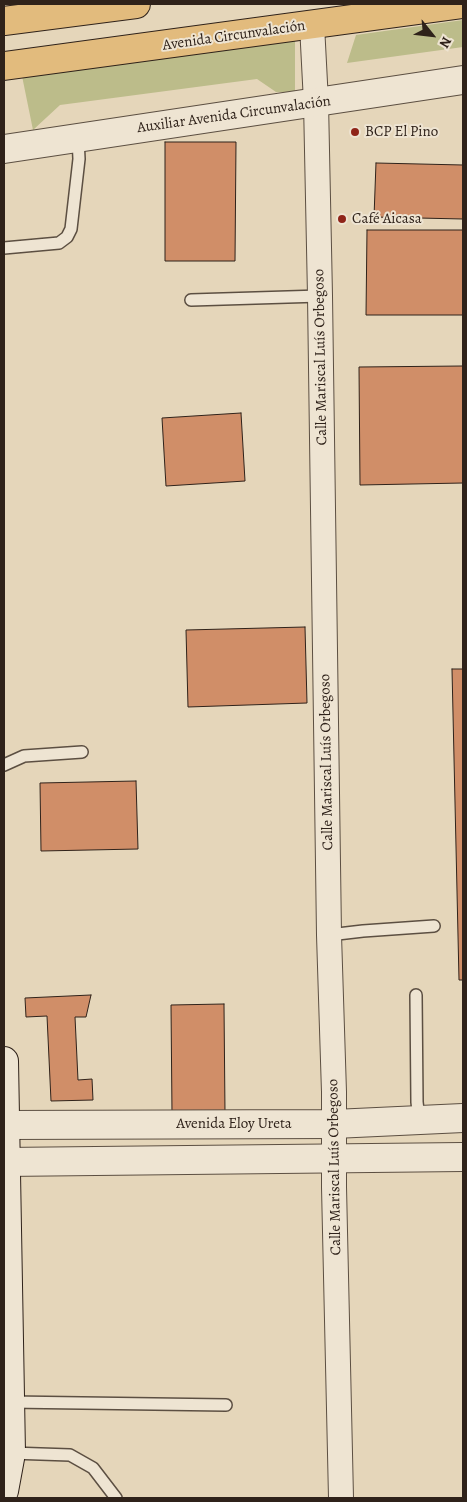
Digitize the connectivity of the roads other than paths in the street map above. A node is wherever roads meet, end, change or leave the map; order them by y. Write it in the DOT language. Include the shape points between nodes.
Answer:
graph roads {
  1 [pos="136,4"];
  2 [pos="463,4"];
  3 [pos="4,21"];
  4 [pos="312,25"];
  5 [pos="4,66"];
  6 [pos="463,80"];
  7 [pos="316,102"];
  8 [pos="78,138"];
  9 [pos="4,149"];
  10 [pos="4,248"];
  11 [pos="320,296"];
  12 [pos="191,300"];
  13 [pos="82,752"];
  14 [pos="4,765"];
  15 [pos="434,926"];
  16 [pos="330,935"];
  17 [pos="416,995"];
  18 [pos="4,1061"];
  19 [pos="463,1118"];
  20 [pos="419,1119"];
  21 [pos="182,1124"];
  22 [pos="334,1124"];
  23 [pos="4,1125"];
  24 [pos="463,1157"];
  25 [pos="334,1158"];
  26 [pos="184,1159"];
  27 [pos="5,1162"];
  28 [pos="10,1402"];
  29 [pos="226,1406"];
  30 [pos="11,1453"];
  31 [pos="4,1491"];
  32 [pos="116,1498"];
  33 [pos="341,1498"];
  1 -- 3 [label="main road"];
  2 -- 4 [label="main road, Avenida Circunvalación"];
  4 -- 5 [label="main road, Avenida Circunvalación"];
  4 -- 7 [label="street, Calle Mariscal Luís Orbegoso"];
  6 -- 7 [label="street, Auxiliar Avenida Circunvalación"];
  7 -- 8 [label="street, Auxiliar Avenida Circunvalación"];
  7 -- 11 [label="street, Calle Mariscal Luís Orbegoso"];
  8 -- 9 [label="street, Auxiliar Avenida Circunvalación"];
  8 -- 10 [label="lane" via="79,159 71,229 67,236 60,243"];
  11 -- 12 [label="lane"];
  11 -- 16 [label="street, Calle Mariscal Luís Orbegoso"];
  13 -- 14 [label="lane" via="24,756"];
  15 -- 16 [label="lane"];
  16 -- 22 [label="street, Calle Mariscal Luís Orbegoso"];
  17 -- 20 [label="lane"];
  18 -- 23 [label="street"];
  19 -- 20 [label="street, Avenida Eloy Ureta"];
  20 -- 22 [label="street, Avenida Eloy Ureta"];
  21 -- 22 [label="street, Avenida Eloy Ureta"];
  21 -- 23 [label="street, Avenida Eloy Ureta"];
  21 -- 26 [label="street"];
  22 -- 25 [label="street, Calle Mariscal Luís Orbegoso"];
  23 -- 27 [label="street"];
  24 -- 25 [label="street"];
  25 -- 26 [label="street"];
  25 -- 33 [label="street, Calle Mariscal Luís Orbegoso"];
  26 -- 27 [label="street"];
  27 -- 28 [label="street"];
  28 -- 29 [label="lane"];
  28 -- 30 [label="street"];
  30 -- 31 [label="street"];
  30 -- 32 [label="lane" via="70,1455 93,1468"];
}
